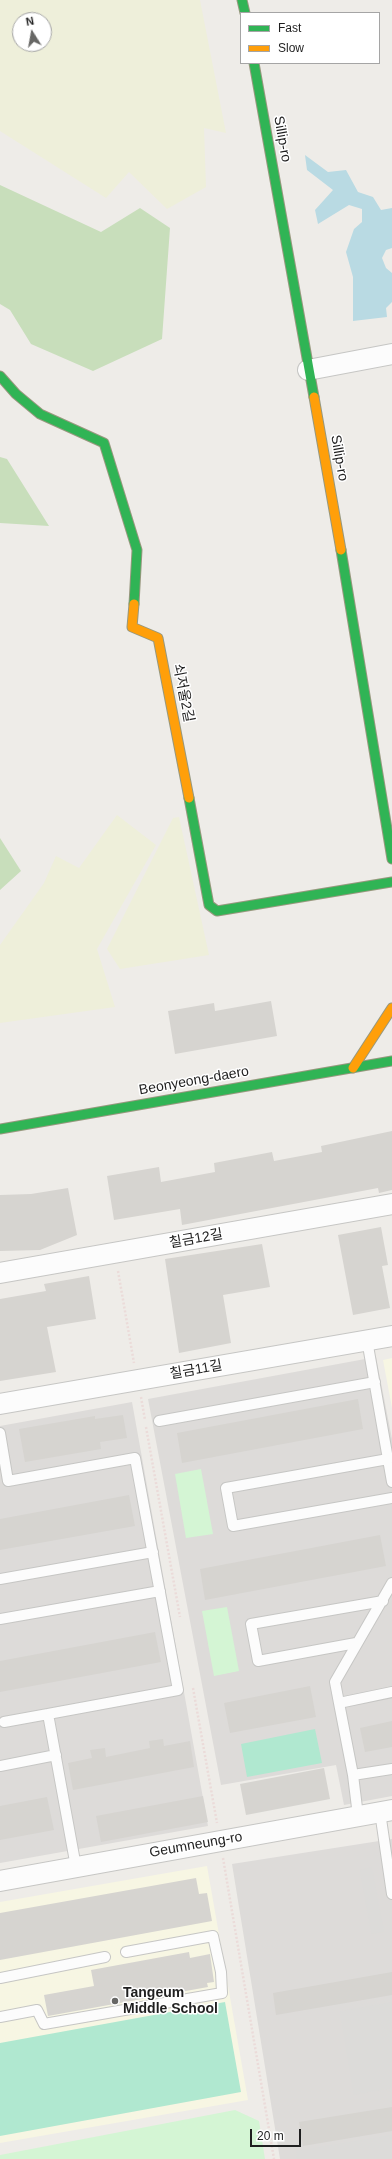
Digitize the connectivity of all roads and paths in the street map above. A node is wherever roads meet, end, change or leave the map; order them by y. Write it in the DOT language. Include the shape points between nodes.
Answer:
graph roads {
  1 [pos="242,0"];
  2 [pos="245,12"];
  3 [pos="254,64"];
  4 [pos="392,354"];
  5 [pos="308,370"];
  6 [pos="0,376"];
  7 [pos="392,859"];
  8 [pos="392,882"];
  9 [pos="392,1008"];
  10 [pos="392,1062"];
  11 [pos="353,1068"];
  12 [pos="0,1129"];
  13 [pos="392,1204"];
  14 [pos="115,1253"];
  15 [pos="0,1273"];
  16 [pos="392,1336"];
  17 [pos="367,1340"];
  18 [pos="138,1380"];
  19 [pos="375,1382"];
  20 [pos="0,1404"];
  21 [pos="159,1421"];
  22 [pos="0,1433"];
  23 [pos="1,1449"];
  24 [pos="388,1459"];
  25 [pos="4,1481"];
  26 [pos="392,1482"];
  27 [pos="392,1498"];
  28 [pos="153,1552"];
  29 [pos="0,1579"];
  30 [pos="392,1583"];
  31 [pos="160,1590"];
  32 [pos="383,1600"];
  33 [pos="0,1619"];
  34 [pos="181,1622"];
  35 [pos="356,1644"];
  36 [pos="192,1685"];
  37 [pos="392,1692"];
  38 [pos="339,1704"];
  39 [pos="48,1714"];
  40 [pos="4,1722"];
  41 [pos="56,1756"];
  42 [pos="0,1766"];
  43 [pos="392,1768"];
  44 [pos="353,1775"];
  45 [pos="386,1811"];
  46 [pos="358,1816"];
  47 [pos="220,1841"];
  48 [pos="76,1867"];
  49 [pos="0,1881"];
  50 [pos="392,1894"];
  51 [pos="126,1952"];
  52 [pos="105,1958"];
  53 [pos="0,1978"];
  54 [pos="0,2017"];
  55 [pos="274,2159"];
  1 -- 2 [label="street"];
  3 -- 5 [label="street, Sillip-ro"];
  4 -- 5 [label="street"];
  5 -- 7 [label="street, Sillip-ro" via="358,644"];
  6 -- 8 [label="street, 쇠저울2길" via="16,394 40,414 104,444 137,550 132,627 158,638 209,905 217,911"];
  9 -- 11 [label="street"];
  10 -- 11 [label="street, Beonyeong-daero"];
  11 -- 12 [label="street, Beonyeong-daero"];
  13 -- 14 [label="street, 칠금12길"];
  14 -- 15 [label="street, 칠금12길"];
  14 -- 18 [label="path"];
  16 -- 17 [label="street, 칠금11길"];
  17 -- 18 [label="street, 칠금11길"];
  17 -- 19 [label="lane"];
  18 -- 20 [label="street, 칠금11길"];
  18 -- 34 [label="path"];
  19 -- 21 [label="lane"];
  19 -- 24 [label="lane"];
  22 -- 23 [label="lane"];
  23 -- 25 [label="lane"];
  24 -- 26 [label="lane"];
  24 -- 27 [label="lane" via="226,1488 233,1526"];
  25 -- 28 [label="lane" via="135,1458"];
  28 -- 29 [label="lane"];
  28 -- 31 [label="lane"];
  30 -- 32 [label="lane"];
  31 -- 33 [label="lane"];
  31 -- 39 [label="lane" via="178,1690"];
  32 -- 35 [label="lane"];
  32 -- 35 [label="lane" via="251,1624 258,1661"];
  35 -- 38 [label="lane" via="335,1682"];
  36 -- 47 [label="path"];
  37 -- 38 [label="lane"];
  38 -- 44 [label="lane"];
  39 -- 40 [label="lane"];
  39 -- 41 [label="lane"];
  41 -- 42 [label="lane"];
  41 -- 48 [label="lane"];
  43 -- 44 [label="lane"];
  44 -- 46 [label="lane"];
  45 -- 46 [label="street, Geumneung-ro"];
  45 -- 50 [label="lane"];
  46 -- 47 [label="street, Geumneung-ro"];
  47 -- 48 [label="street, Geumneung-ro"];
  47 -- 55 [label="path"];
  48 -- 49 [label="street, Geumneung-ro"];
  51 -- 54 [label="lane" via="213,1936 221,1972 222,1993 44,2024 37,2010"];
  52 -- 53 [label="lane"];
}
